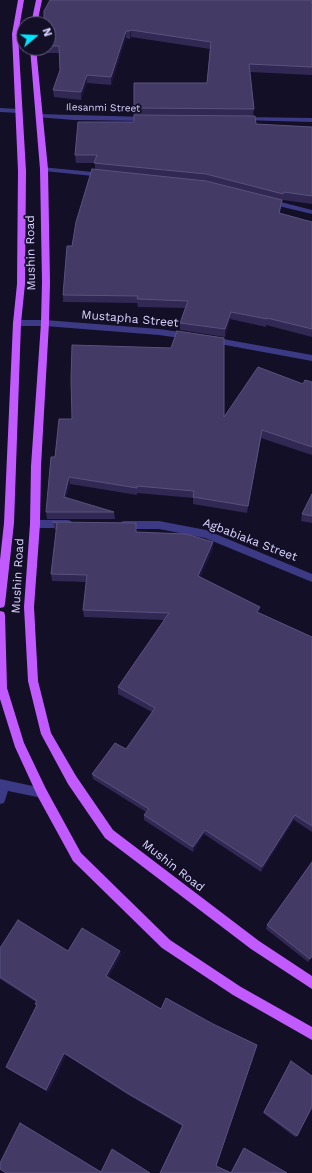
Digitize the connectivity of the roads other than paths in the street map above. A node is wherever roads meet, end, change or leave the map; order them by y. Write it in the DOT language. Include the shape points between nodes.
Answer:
graph roads {
  1 [pos="21,0"];
  2 [pos="39,0"];
  3 [pos="36,16"];
  4 [pos="34,56"];
  5 [pos="0,110"];
  6 [pos="19,111"];
  7 [pos="38,116"];
  8 [pos="154,119"];
  9 [pos="233,119"];
  10 [pos="312,120"];
  11 [pos="44,168"];
  12 [pos="113,176"];
  13 [pos="259,199"];
  14 [pos="312,212"];
  15 [pos="17,323"];
  16 [pos="45,323"];
  17 [pos="312,358"];
  18 [pos="35,524"];
  19 [pos="81,524"];
  20 [pos="112,524"];
  21 [pos="312,578"];
  22 [pos="0,604"];
  23 [pos="0,615"];
  24 [pos="2,785"];
  25 [pos="42,793"];
  26 [pos="0,799"];
  27 [pos="312,983"];
  28 [pos="312,1034"];
  1 -- 6 [label="main road, Mushin Road" via="15,34"];
  2 -- 3 [label="main road"];
  4 -- 7 [label="main road, Mushin Road"];
  5 -- 6 [label="street"];
  6 -- 15 [label="main road, Mushin Road" via="22,171 21,284"];
  7 -- 8 [label="street, Ilesanmi Street"];
  7 -- 11 [label="main road, Mushin Road"];
  9 -- 10 [label="street"];
  11 -- 12 [label="street"];
  11 -- 16 [label="main road, Mushin Road"];
  13 -- 14 [label="street"];
  15 -- 16 [label="street, Mustapha Street"];
  15 -- 22 [label="main road, Mushin Road" via="9,523"];
  16 -- 17 [label="street, Mustapha Street" via="159,332 237,343"];
  16 -- 18 [label="main road, Mushin Road"];
  18 -- 19 [label="street"];
  18 -- 27 [label="main road, Mushin Road" via="29,607 33,681 46,734 72,780 109,834 255,945"];
  20 -- 21 [label="street, Agbabiaka Street" via="159,525 206,534"];
  23 -- 25 [label="main road, Mushin Road" via="2,688 19,743"];
  24 -- 25 [label="street"];
  24 -- 26 [label="street"];
  25 -- 28 [label="main road, Mushin Road" via="77,857 166,944 237,991"];
}
